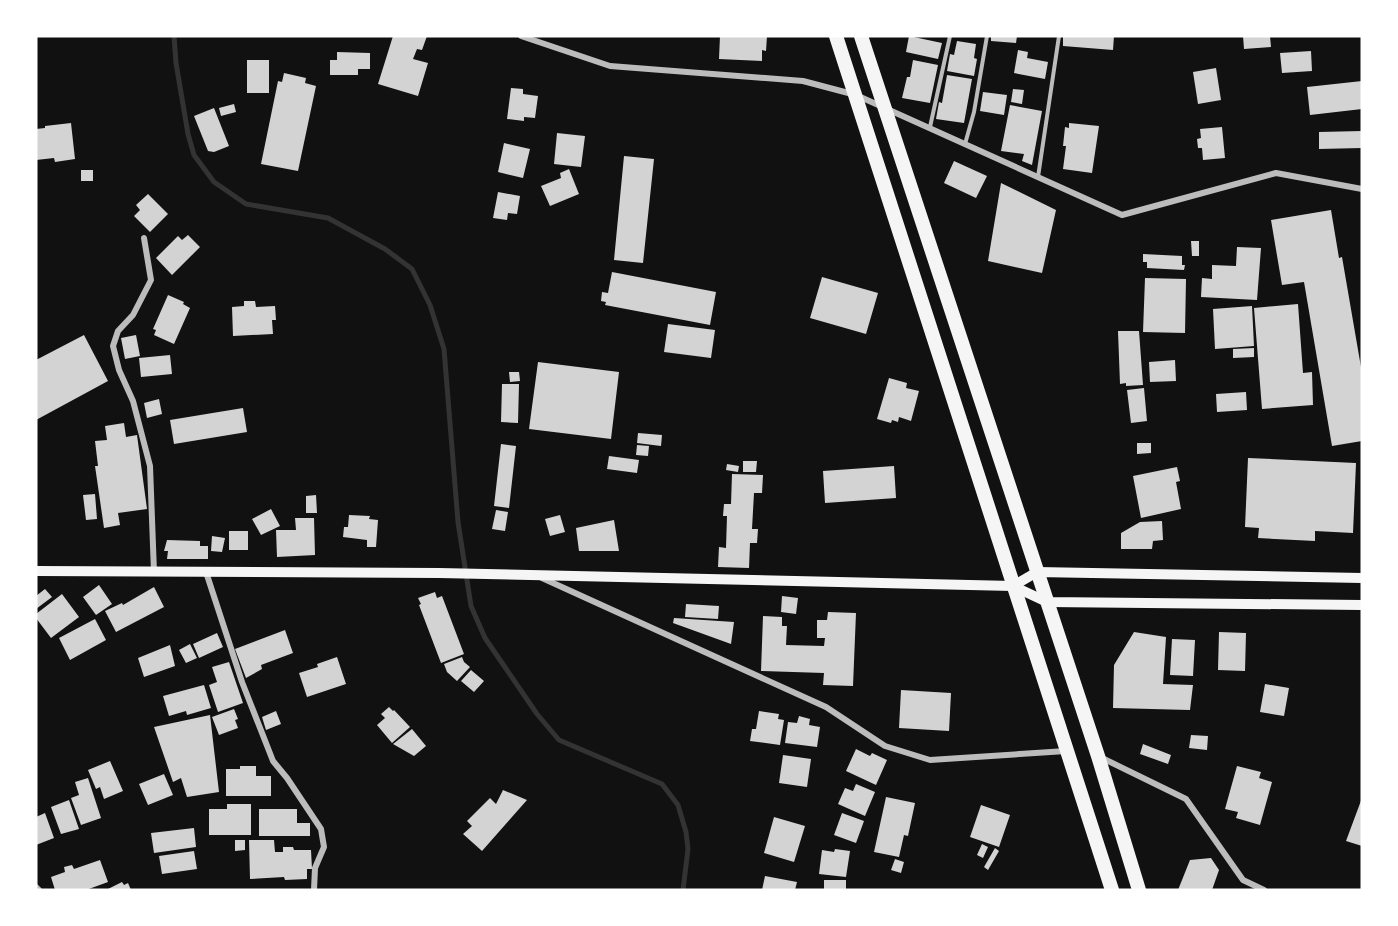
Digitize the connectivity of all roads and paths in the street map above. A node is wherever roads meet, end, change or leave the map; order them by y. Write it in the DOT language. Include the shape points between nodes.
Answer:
graph roads {
  1 [pos="521,36"];
  2 [pos="836,36"];
  3 [pos="861,36"];
  4 [pos="950,36"];
  5 [pos="987,36"];
  6 [pos="1059,36"];
  7 [pos="856,95"];
  8 [pos="884,108"];
  9 [pos="929,128"];
  10 [pos="965,144"];
  11 [pos="1038,177"];
  12 [pos="1362,189"];
  13 [pos="144,238"];
  14 [pos="36,571"];
  15 [pos="154,572"];
  16 [pos="206,572"];
  17 [pos="1037,572"];
  18 [pos="536,575"];
  19 [pos="1362,578"];
  20 [pos="1013,586"];
  21 [pos="1047,602"];
  22 [pos="1362,605"];
  23 [pos="1066,751"];
  24 [pos="1098,756"];
  25 [pos="314,890"];
  26 [pos="1113,890"];
  27 [pos="1139,890"];
  28 [pos="1264,890"];
  1 -- 7 [label="street" via="610,66 803,81"];
  2 -- 7 [label="highway"];
  3 -- 8 [label="highway"];
  4 -- 9 [label="lane"];
  5 -- 10 [label="lane"];
  6 -- 11 [label="lane"];
  7 -- 8 [label="street"];
  7 -- 20 [label="highway"];
  8 -- 9 [label="street"];
  8 -- 17 [label="highway"];
  9 -- 10 [label="street"];
  10 -- 11 [label="street"];
  11 -- 12 [label="street" via="1122,215 1276,173"];
  13 -- 15 [label="street" via="151,280 133,315 118,331 113,346 150,466"];
  14 -- 15 [label="main road"];
  15 -- 16 [label="main road"];
  16 -- 18 [label="main road"];
  16 -- 25 [label="street" via="273,761 321,829 324,847 315,868"];
  17 -- 19 [label="main road"];
  17 -- 20 [label="main road"];
  17 -- 21 [label="highway"];
  18 -- 20 [label="main road"];
  18 -- 23 [label="street" via="826,707 885,746 930,760"];
  20 -- 21 [label="main road"];
  20 -- 23 [label="highway"];
  21 -- 22 [label="main road"];
  21 -- 24 [label="highway"];
  23 -- 26 [label="highway"];
  24 -- 27 [label="highway"];
  24 -- 28 [label="street" via="1186,799 1243,880"];
}
